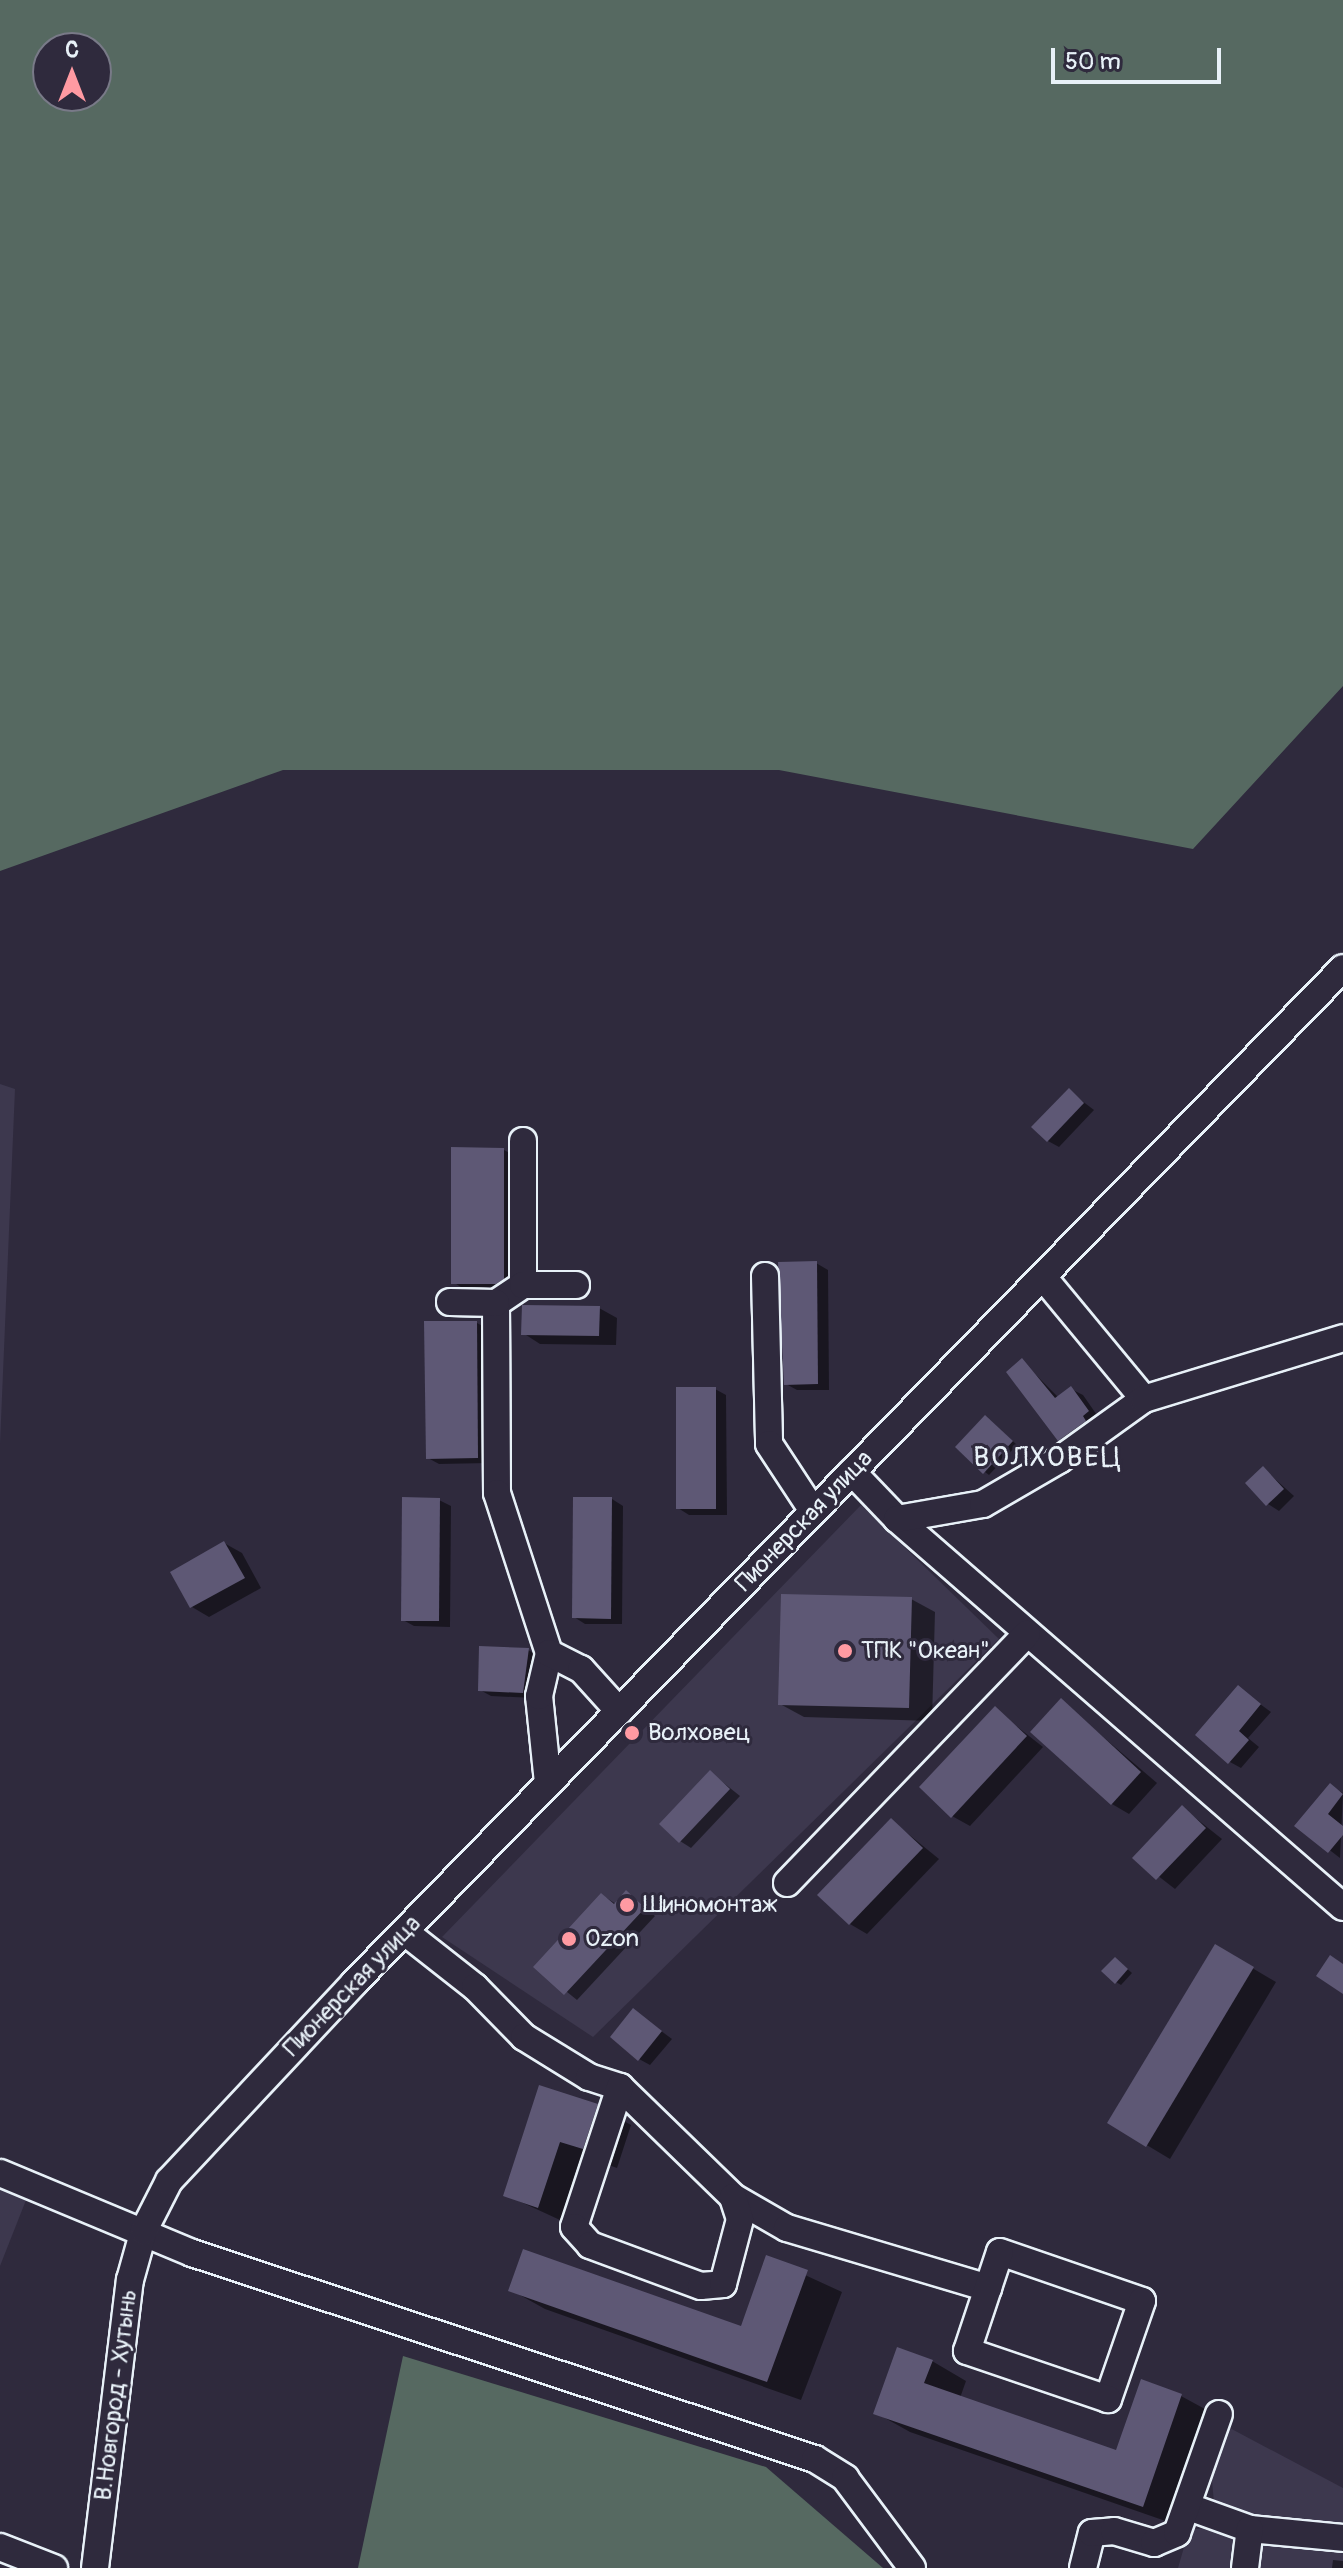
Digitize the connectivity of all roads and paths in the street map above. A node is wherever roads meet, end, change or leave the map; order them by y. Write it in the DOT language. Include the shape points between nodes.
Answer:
graph roads {
  1 [pos="1343,968"];
  2 [pos="523,1141"];
  3 [pos="765,1276"];
  4 [pos="1043,1277"];
  5 [pos="523,1285"];
  6 [pos="576,1285"];
  7 [pos="450,1302"];
  8 [pos="496,1303"];
  9 [pos="1343,1338"];
  10 [pos="1144,1399"];
  11 [pos="852,1472"];
  12 [pos="813,1511"];
  13 [pos="897,1519"];
  14 [pos="1027,1634"];
  15 [pos="549,1653"];
  16 [pos="619,1711"];
  17 [pos="548,1783"];
  18 [pos="787,1883"];
  19 [pos="1343,1907"];
  20 [pos="405,1932"];
  21 [pos="266,2075"];
  22 [pos="620,2087"];
  23 [pos="0,2173"];
  24 [pos="733,2197"];
  25 [pos="144,2230"];
  26 [pos="988,2288"];
  27 [pos="1219,2414"];
  28 [pos="1189,2507"];
  29 [pos="1250,2529"];
  30 [pos="1343,2538"];
  31 [pos="0,2547"];
  32 [pos="54,2568"];
  33 [pos="95,2568"];
  34 [pos="912,2568"];
  35 [pos="1083,2568"];
  36 [pos="1245,2568"];
  1 -- 4 [label="street, Пионерская улица"];
  2 -- 5 [label="street"];
  3 -- 12 [label="street" via="769,1444"];
  4 -- 10 [label="street"];
  4 -- 11 [label="street, Пионерская улица"];
  5 -- 6 [label="street"];
  5 -- 8 [label="street"];
  7 -- 8 [label="street"];
  8 -- 15 [label="street" via="497,1493"];
  9 -- 10 [label="street"];
  10 -- 13 [label="street" via="1059,1460 983,1504"];
  11 -- 12 [label="street, Пионерская улица"];
  11 -- 13 [label="street"];
  12 -- 16 [label="street, Пионерская улица"];
  13 -- 14 [label="street"];
  14 -- 18 [label="street"];
  14 -- 19 [label="street"];
  15 -- 16 [label="street" via="581,1669"];
  15 -- 17 [label="street" via="539,1696"];
  16 -- 17 [label="street, Пионерская улица"];
  17 -- 20 [label="street, Пионерская улица"];
  20 -- 21 [label="street, Пионерская улица"];
  20 -- 22 [label="street" via="475,1987 524,2037 589,2077"];
  21 -- 25 [label="street, В.Новгород - Хутынь" via="178,2169"];
  22 -- 24 [label="street"];
  22 -- 24 [label="street" via="574,2227 590,2245 701,2286 723,2284 740,2219"];
  23 -- 25 [label="street"];
  24 -- 26 [label="street" via="787,2228"];
  25 -- 33 [label="street, В.Новгород - Хутынь" via="123,2320"];
  25 -- 34 [label="street" via="192,2253 815,2459 845,2478"];
  26 -- 26 [label="street" via="967,2351 1108,2399 1142,2301 1000,2252"];
  27 -- 28 [label="street"];
  28 -- 29 [label="street"];
  28 -- 35 [label="street" via="1183,2525 1163,2542 1114,2531 1092,2533"];
  29 -- 30 [label="street"];
  29 -- 36 [label="street"];
  31 -- 32 [label="street"];
}
